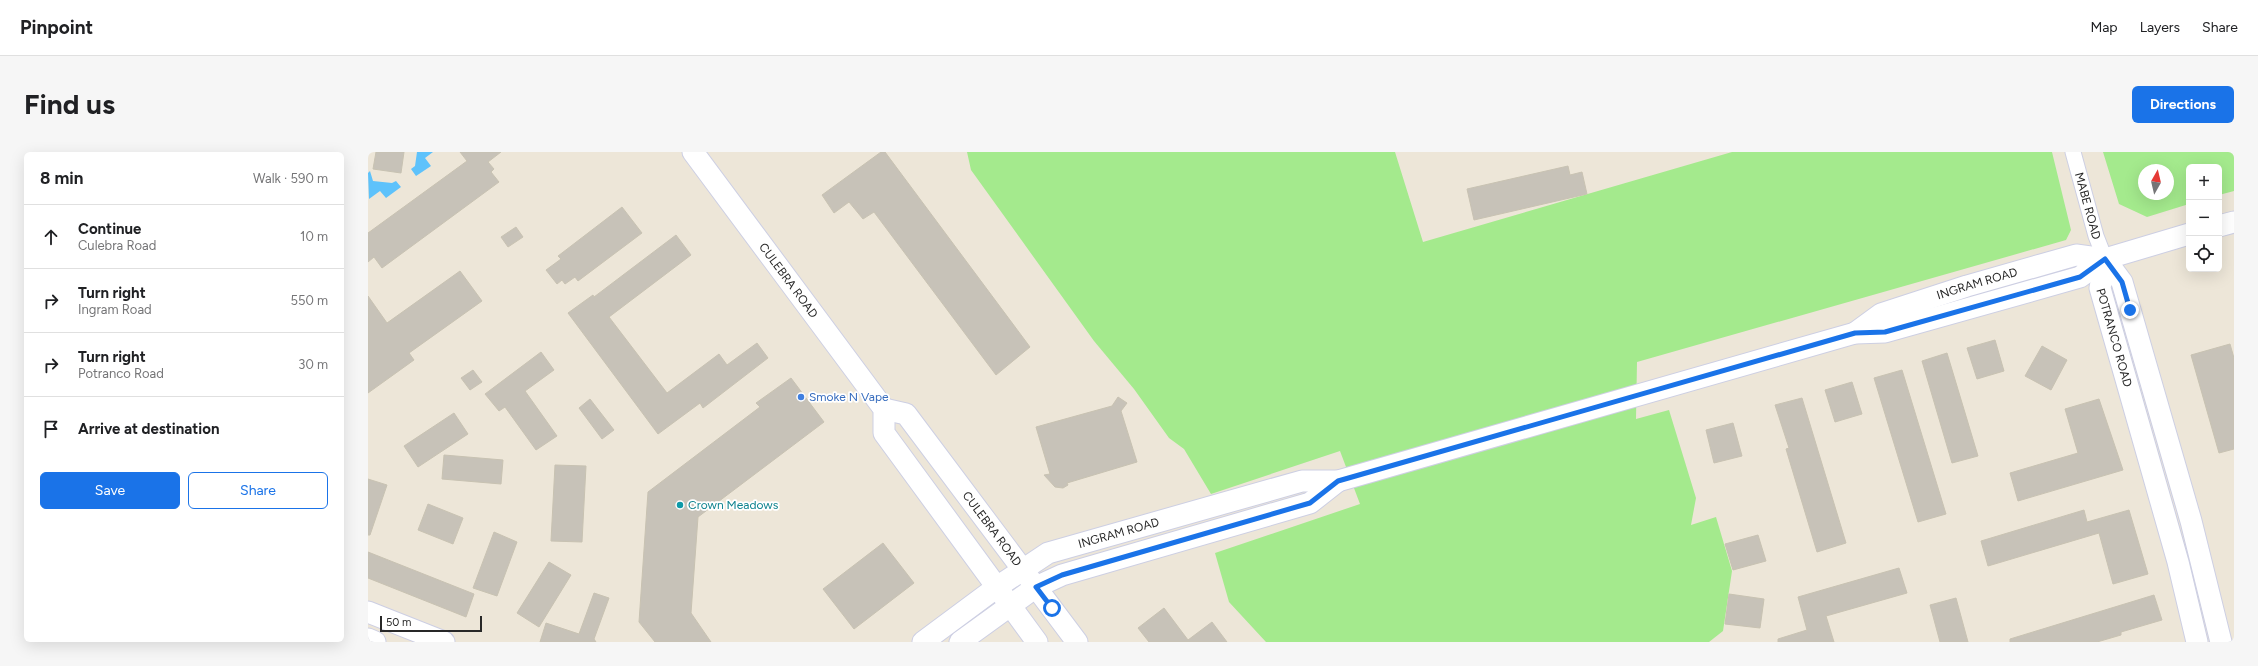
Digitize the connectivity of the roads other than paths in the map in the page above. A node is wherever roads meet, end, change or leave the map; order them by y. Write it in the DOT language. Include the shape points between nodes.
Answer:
graph roads {
  1 [pos="693,152"];
  2 [pos="2073,152"];
  3 [pos="2234,222"];
  4 [pos="2222,225"];
  5 [pos="2186,235"];
  6 [pos="2105,259"];
  7 [pos="884,410"];
  8 [pos="1338,481"];
  9 [pos="2191,521"];
  10 [pos="2168,527"];
  11 [pos="1023,569"];
  12 [pos="997,587"];
  13 [pos="1036,587"];
  14 [pos="1011,606"];
  15 [pos="368,612"];
  16 [pos="368,639"];
  17 [pos="375,642"];
  18 [pos="444,642"];
  19 [pos="923,642"];
  20 [pos="960,642"];
  21 [pos="1037,642"];
  22 [pos="1077,642"];
  23 [pos="2197,642"];
  24 [pos="2221,642"];
  1 -- 7 [label="street, CULEBRA ROAD"];
  2 -- 6 [label="street, MABE ROAD" via="2096,236"];
  3 -- 4 [label="street"];
  5 -- 6 [label="street, INGRAM ROAD"];
  6 -- 8 [label="street, INGRAM ROAD" via="2080,277 1885,332 1855,333"];
  6 -- 9 [label="street, POTRANCO ROAD" via="2122,282"];
  6 -- 10 [label="street, POTRANCO ROAD" via="2100,288"];
  7 -- 11 [label="street, CULEBRA ROAD" via="906,414"];
  7 -- 12 [label="street" via="884,432"];
  8 -- 11 [label="street, INGRAM ROAD" via="1302,481 1048,553"];
  8 -- 13 [label="street, INGRAM ROAD" via="1310,503 1062,575"];
  9 -- 10 [label="street"];
  9 -- 24 [label="street, POTRANCO ROAD"];
  10 -- 23 [label="street, POTRANCO ROAD"];
  11 -- 12 [label="street, INGRAM ROAD"];
  11 -- 13 [label="street, CULEBRA ROAD"];
  12 -- 14 [label="street"];
  12 -- 19 [label="street, INGRAM ROAD"];
  13 -- 14 [label="street, INGRAM ROAD"];
  13 -- 22 [label="street, CULEBRA ROAD"];
  14 -- 20 [label="street, INGRAM ROAD"];
  14 -- 21 [label="street"];
  15 -- 18 [label="street"];
  16 -- 17 [label="street"];
}
